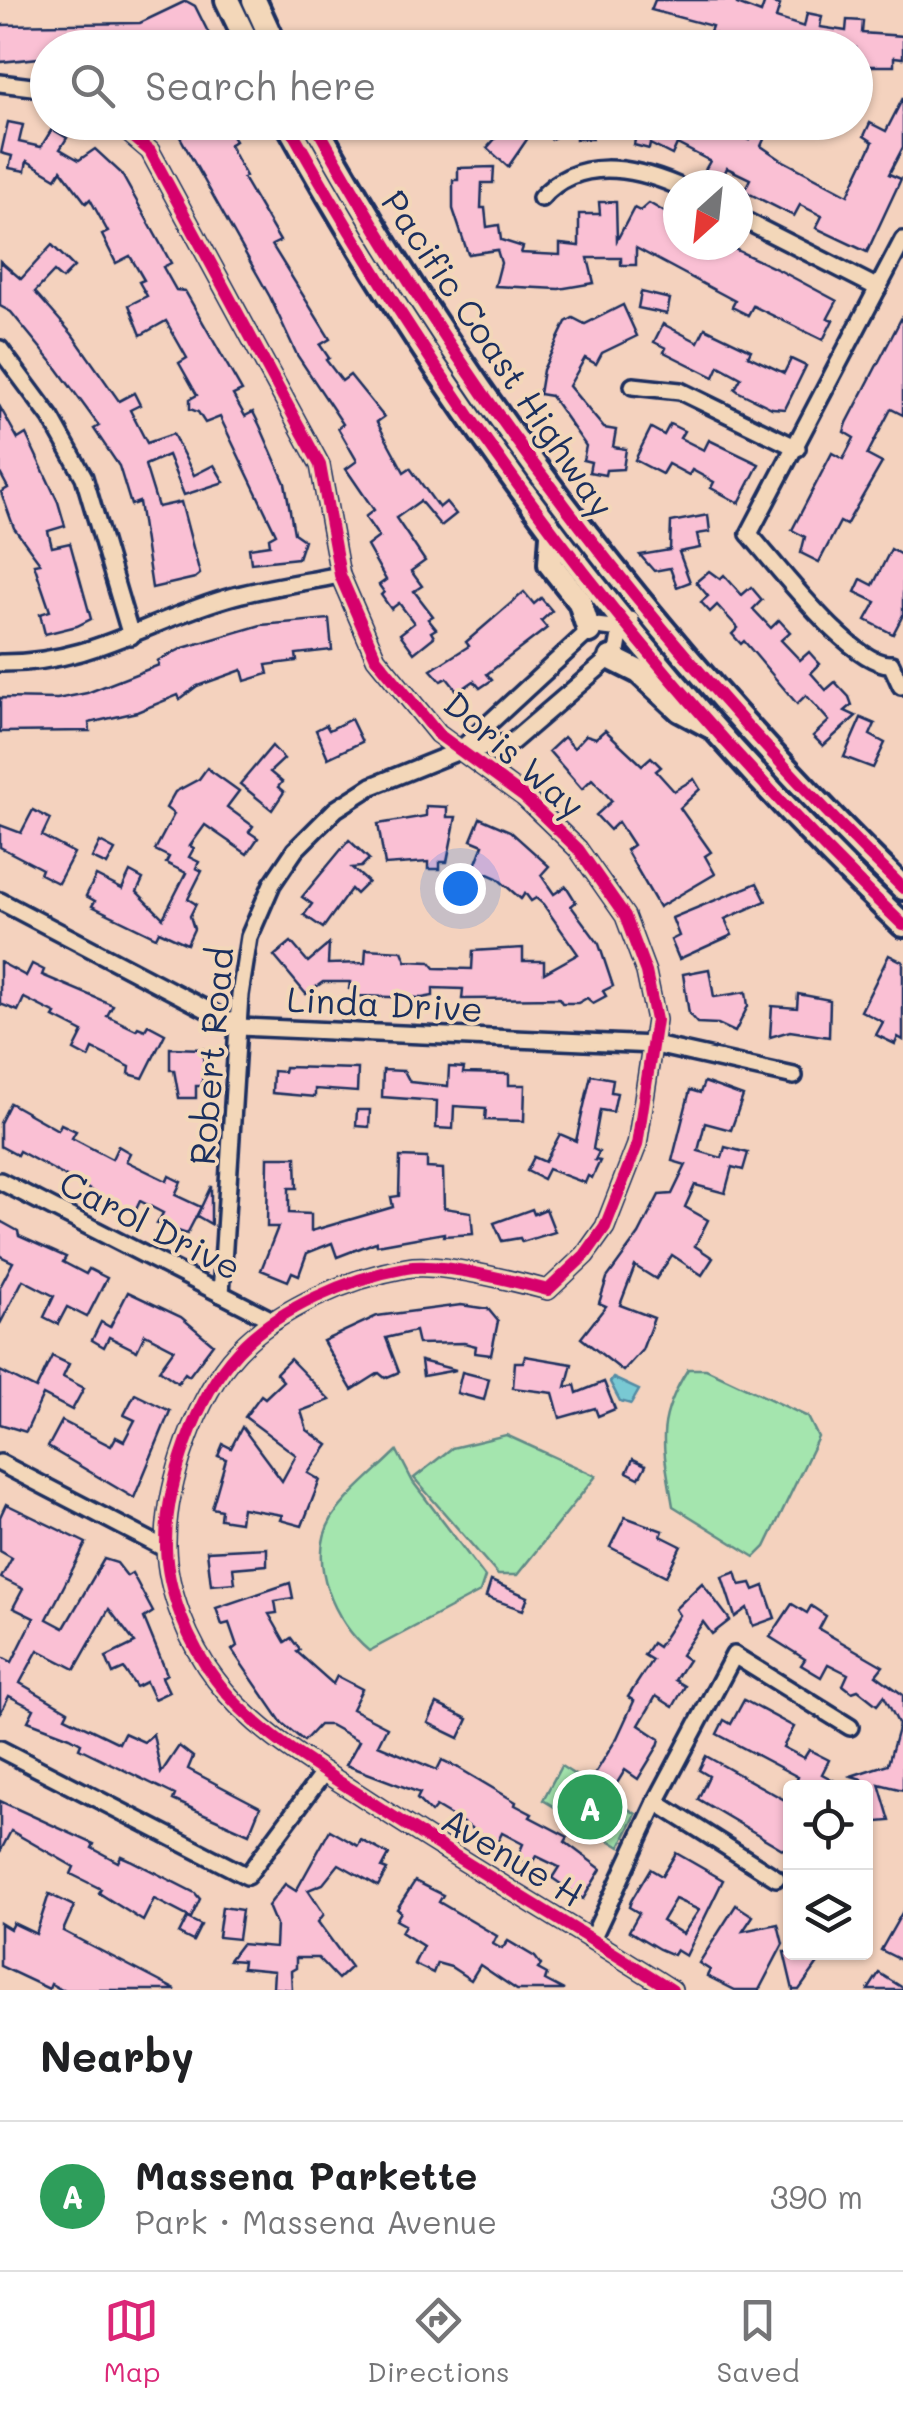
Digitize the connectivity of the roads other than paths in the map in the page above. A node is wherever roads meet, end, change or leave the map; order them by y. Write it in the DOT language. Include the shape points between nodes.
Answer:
graph roads {
  1 [pos="227,0"];
  2 [pos="254,0"];
  3 [pos="241,30"];
  4 [pos="268,30"];
  5 [pos="0,83"];
  6 [pos="30,87"];
  7 [pos="137,140"];
  8 [pos="298,140"];
  9 [pos="325,140"];
  10 [pos="663,181"];
  11 [pos="540,198"];
  12 [pos="753,225"];
  13 [pos="903,240"];
  14 [pos="878,288"];
  15 [pos="0,349"];
  16 [pos="633,386"];
  17 [pos="797,448"];
  18 [pos="552,536"];
  19 [pos="340,575"];
  20 [pos="646,608"];
  21 [pos="624,627"];
  22 [pos="589,631"];
  23 [pos="130,636"];
  24 [pos="611,658"];
  25 [pos="0,662"];
  26 [pos="897,662"];
  27 [pos="901,686"];
  28 [pos="721,731"];
  29 [pos="459,751"];
  30 [pos="903,888"];
  31 [pos="0,901"];
  32 [pos="903,924"];
  33 [pos="240,1026"];
  34 [pos="654,1045"];
  35 [pos="794,1076"];
  36 [pos="0,1180"];
  37 [pos="222,1294"];
  38 [pos="274,1321"];
  39 [pos="0,1464"];
  40 [pos="166,1549"];
  41 [pos="850,1727"];
  42 [pos="0,1749"];
  43 [pos="324,1772"];
  44 [pos="656,1802"];
  45 [pos="776,1878"];
  46 [pos="592,1939"];
  47 [pos="672,1990"];
  1 -- 3 [label="highway"];
  2 -- 4 [label="highway"];
  5 -- 6 [label="street"];
  7 -- 19 [label="street, Doris Way" via="150,151 320,465"];
  8 -- 18 [label="highway, Pacific Coast Highway" via="394,305"];
  9 -- 20 [label="highway, Pacific Coast Highway" via="414,293 495,413"];
  10 -- 11 [label="street" via="633,170 572,172"];
  12 -- 14 [label="street"];
  13 -- 14 [label="street"];
  14 -- 17 [label="street"];
  15 -- 23 [label="street" via="84,477"];
  16 -- 17 [label="street" via="680,391"];
  17 -- 26 [label="street" via="749,534 848,642 880,665"];
  18 -- 21 [label="highway, Pacific Coast Highway"];
  18 -- 22 [label="highway" via="550,564 580,602"];
  19 -- 23 [label="street" via="232,596"];
  19 -- 29 [label="street, Doris Way" via="376,658"];
  20 -- 21 [label="street"];
  20 -- 30 [label="highway, Pacific Coast Highway" via="808,792"];
  21 -- 22 [label="street"];
  21 -- 24 [label="street"];
  21 -- 28 [label="highway, Pacific Coast Highway"];
  22 -- 24 [label="street"];
  22 -- 29 [label="street, Robert Road"];
  23 -- 25 [label="street" via="44,663"];
  24 -- 28 [label="highway" via="638,672 680,710"];
  24 -- 29 [label="street, Robert Road" via="512,742"];
  26 -- 27 [label="street"];
  28 -- 32 [label="highway, Pacific Coast Highway"];
  29 -- 33 [label="street, Robert Road" via="372,786 336,809 295,850 249,937"];
  29 -- 34 [label="street, Doris Way" via="552,821 601,877 646,972"];
  31 -- 33 [label="street, Linda Drive"];
  33 -- 34 [label="street, Linda Drive"];
  33 -- 37 [label="street, Robert Road"];
  34 -- 35 [label="street, Linda Drive"];
  34 -- 38 [label="street, Doris Way" via="637,1145 605,1227 548,1290 410,1267 348,1285"];
  36 -- 37 [label="street, Carol Drive"];
  37 -- 38 [label="street, Carol Drive"];
  38 -- 40 [label="street, Doris Way" via="237,1352 197,1415 171,1492"];
  39 -- 40 [label="street"];
  40 -- 43 [label="street, Doris Way" via="183,1624 215,1680 261,1729"];
  41 -- 44 [label="street" via="734,1655"];
  42 -- 43 [label="street" via="246,1876"];
  43 -- 46 [label="street, Avenue H"];
  44 -- 45 [label="street"];
  44 -- 46 [label="street"];
  46 -- 47 [label="street, Avenue H"];
}
